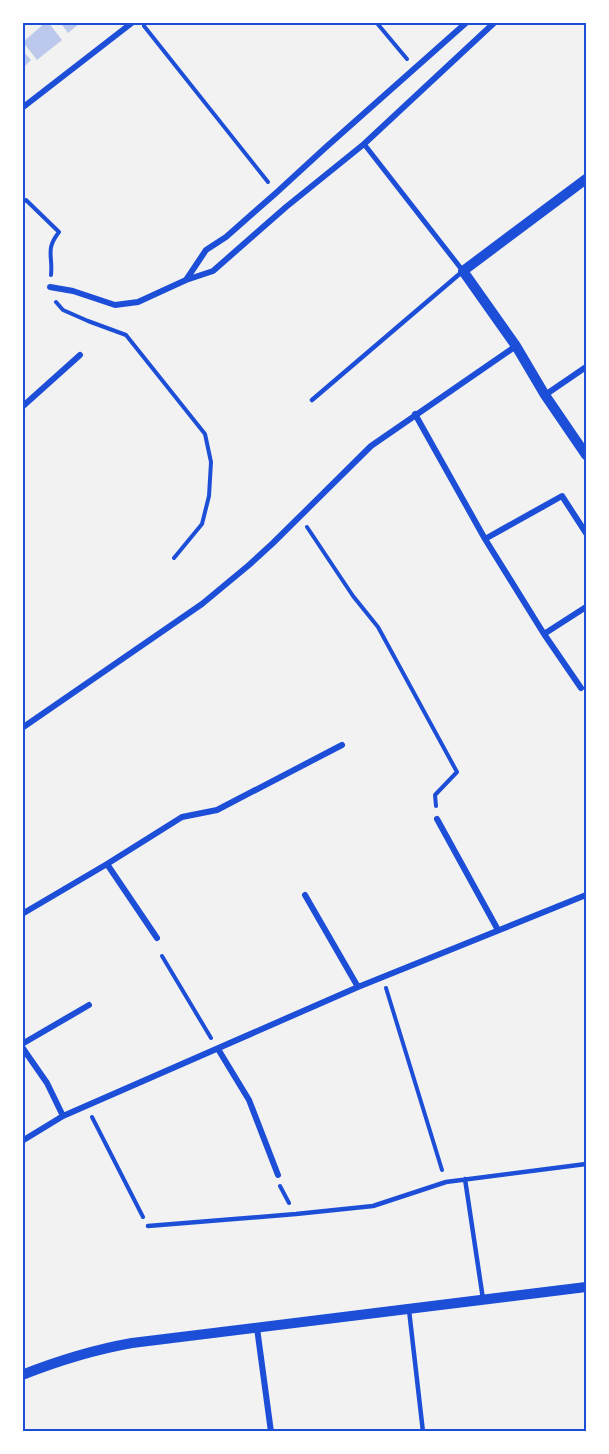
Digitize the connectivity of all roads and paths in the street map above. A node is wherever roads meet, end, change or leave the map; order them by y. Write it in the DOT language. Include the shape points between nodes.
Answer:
graph roads {
  1 [pos="133,22"];
  2 [pos="141,22"];
  3 [pos="376,22"];
  4 [pos="467,22"];
  5 [pos="495,22"];
  6 [pos="416,69"];
  7 [pos="22,108"];
  8 [pos="364,144"];
  9 [pos="586,179"];
  10 [pos="276,194"];
  11 [pos="22,202"];
  12 [pos="463,271"];
  13 [pos="186,280"];
  14 [pos="50,286"];
  15 [pos="516,346"];
  16 [pos="80,355"];
  17 [pos="586,367"];
  18 [pos="545,395"];
  19 [pos="312,400"];
  20 [pos="22,408"];
  21 [pos="415,414"];
  22 [pos="586,455"];
  23 [pos="300,516"];
  24 [pos="586,533"];
  25 [pos="485,539"];
  26 [pos="174,558"];
  27 [pos="586,607"];
  28 [pos="544,634"];
  29 [pos="580,688"];
  30 [pos="22,728"];
  31 [pos="342,745"];
  32 [pos="437,819"];
  33 [pos="107,864"];
  34 [pos="305,895"];
  35 [pos="586,895"];
  36 [pos="22,914"];
  37 [pos="498,930"];
  38 [pos="157,938"];
  39 [pos="162,956"];
  40 [pos="383,977"];
  41 [pos="358,987"];
  42 [pos="89,1005"];
  43 [pos="22,1045"];
  44 [pos="218,1049"];
  45 [pos="86,1107"];
  46 [pos="63,1116"];
  47 [pos="22,1141"];
  48 [pos="586,1164"];
  49 [pos="278,1174"];
  50 [pos="465,1179"];
  51 [pos="446,1182"];
  52 [pos="296,1214"];
  53 [pos="148,1226"];
  54 [pos="586,1287"];
  55 [pos="483,1299"];
  56 [pos="409,1310"];
  57 [pos="257,1328"];
  58 [pos="22,1375"];
  59 [pos="271,1431"];
  60 [pos="423,1431"];
  1 -- 7 [label="street"];
  2 -- 10 [label="path"];
  3 -- 6 [label="path"];
  4 -- 6 [label="street"];
  5 -- 8 [label="street"];
  6 -- 10 [label="street"];
  8 -- 12 [label="street"];
  8 -- 13 [label="street" via="213,271"];
  9 -- 12 [label="street"];
  10 -- 13 [label="street" via="206,250"];
  11 -- 14 [label="path" via="26,200 59,232 50,252"];
  12 -- 15 [label="street"];
  12 -- 19 [label="lane"];
  13 -- 14 [label="street" via="138,302 114,305"];
  14 -- 26 [label="path" via="63,310 126,335 205,434 211,462 202,524"];
  15 -- 18 [label="street"];
  15 -- 21 [label="street"];
  16 -- 20 [label="street"];
  17 -- 18 [label="street"];
  18 -- 22 [label="street"];
  21 -- 23 [label="street" via="371,446"];
  21 -- 25 [label="street"];
  23 -- 30 [label="street" via="249,566 202,604"];
  23 -- 32 [label="path" via="378,627 457,772 435,795"];
  24 -- 25 [label="street" via="562,496"];
  25 -- 28 [label="street"];
  27 -- 28 [label="street"];
  28 -- 29 [label="street"];
  31 -- 33 [label="street" via="217,810 182,817"];
  32 -- 37 [label="street"];
  33 -- 36 [label="street"];
  33 -- 38 [label="street"];
  34 -- 41 [label="street"];
  35 -- 37 [label="street"];
  37 -- 40 [label="street"];
  39 -- 44 [label="path"];
  40 -- 41 [label="street"];
  40 -- 51 [label="path"];
  41 -- 44 [label="street"];
  42 -- 43 [label="street"];
  43 -- 46 [label="street"];
  44 -- 45 [label="street"];
  44 -- 49 [label="street" via="249,1100"];
  45 -- 46 [label="street"];
  45 -- 53 [label="path"];
  46 -- 47 [label="street"];
  48 -- 50 [label="lane"];
  49 -- 52 [label="path" via="280,1188"];
  50 -- 51 [label="lane"];
  50 -- 55 [label="lane"];
  51 -- 52 [label="lane" via="373,1206"];
  52 -- 53 [label="lane"];
  54 -- 55 [label="street"];
  55 -- 56 [label="street"];
  56 -- 57 [label="street"];
  56 -- 60 [label="lane"];
  57 -- 58 [label="street" via="106,1348"];
  57 -- 59 [label="street"];
}
